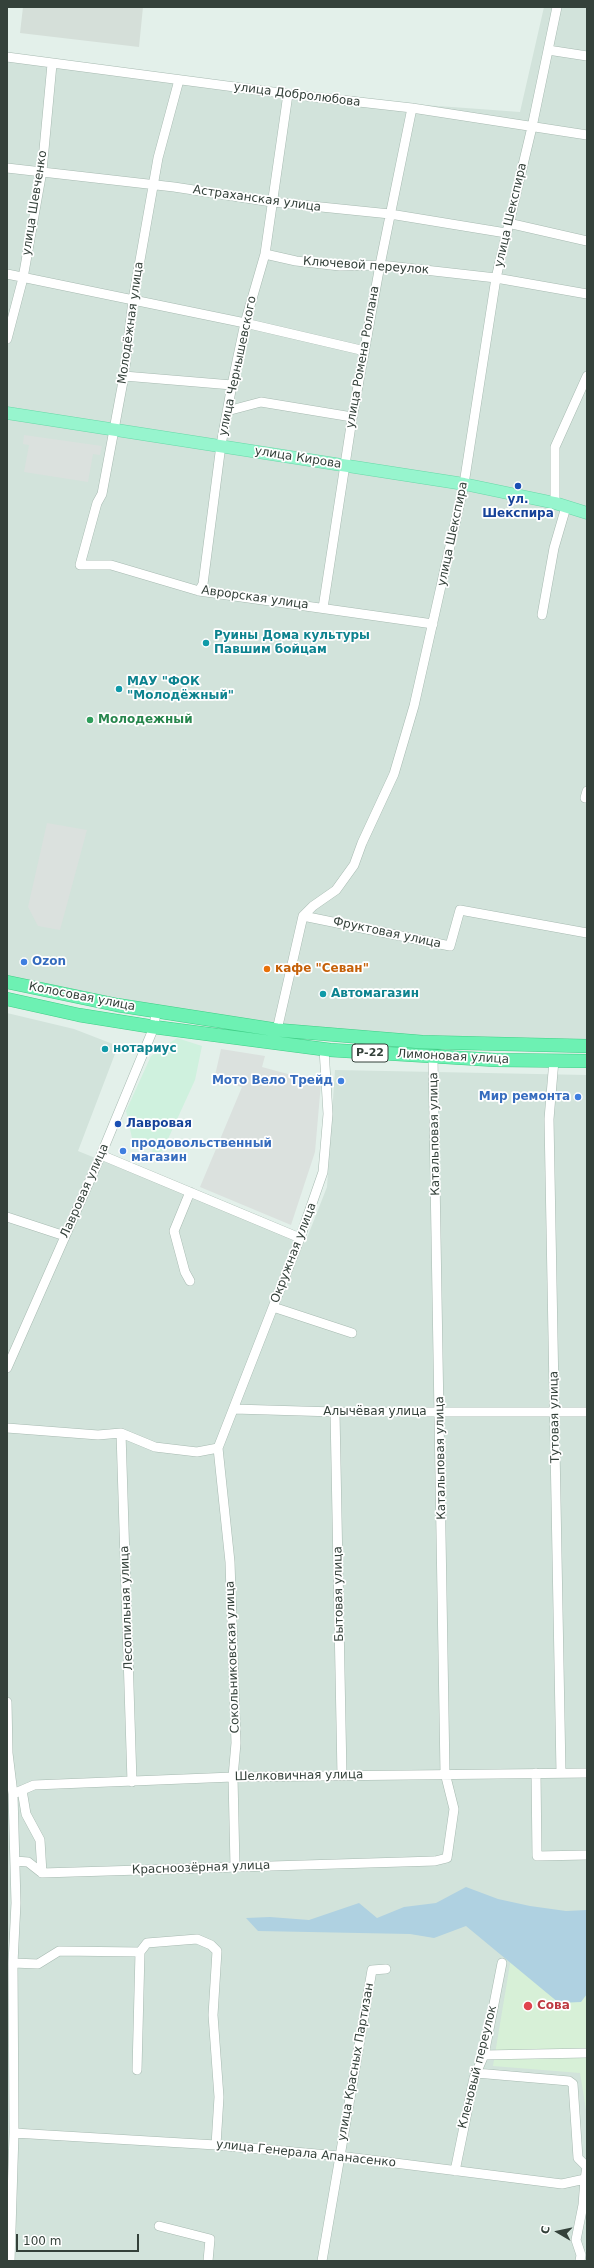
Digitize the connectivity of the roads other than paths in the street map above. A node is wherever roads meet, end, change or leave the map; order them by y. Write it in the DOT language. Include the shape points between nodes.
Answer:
graph roads {
  1 [pos="557,7"];
  2 [pos="548,50"];
  3 [pos="587,56"];
  4 [pos="7,57"];
  5 [pos="52,64"];
  6 [pos="179,80"];
  7 [pos="288,94"];
  8 [pos="412,108"];
  9 [pos="532,127"];
  10 [pos="587,135"];
  11 [pos="7,168"];
  12 [pos="42,171"];
  13 [pos="154,186"];
  14 [pos="272,202"];
  15 [pos="390,214"];
  16 [pos="508,223"];
  17 [pos="506,233"];
  18 [pos="587,241"];
  19 [pos="265,254"];
  20 [pos="380,265"];
  21 [pos="7,274"];
  22 [pos="23,278"];
  23 [pos="496,278"];
  24 [pos="587,294"];
  25 [pos="134,300"];
  26 [pos="245,324"];
  27 [pos="7,339"];
  28 [pos="365,351"];
  29 [pos="124,376"];
  30 [pos="587,376"];
  31 [pos="232,385"];
  32 [pos="227,412"];
  33 [pos="7,413"];
  34 [pos="352,416"];
  35 [pos="113,429"];
  36 [pos="221,445"];
  37 [pos="344,466"];
  38 [pos="464,484"];
  39 [pos="560,505"];
  40 [pos="587,513"];
  41 [pos="80,565"];
  42 [pos="199,591"];
  43 [pos="323,608"];
  44 [pos="542,615"];
  45 [pos="432,624"];
  46 [pos="303,916"];
  47 [pos="587,933"];
  48 [pos="7,982"];
  49 [pos="7,999"];
  50 [pos="156,1012"];
  51 [pos="154,1026"];
  52 [pos="277,1030"];
  53 [pos="587,1046"];
  54 [pos="324,1049"];
  55 [pos="433,1057"];
  56 [pos="554,1060"];
  57 [pos="587,1061"];
  58 [pos="101,1155"];
  59 [pos="190,1192"];
  60 [pos="7,1217"];
  61 [pos="65,1236"];
  62 [pos="300,1238"];
  63 [pos="190,1281"];
  64 [pos="273,1307"];
  65 [pos="352,1333"];
  66 [pos="7,1368"];
  67 [pos="234,1410"];
  68 [pos="335,1412"];
  69 [pos="441,1412"];
  70 [pos="555,1412"];
  71 [pos="587,1412"];
  72 [pos="7,1428"];
  73 [pos="121,1434"];
  74 [pos="218,1448"];
  75 [pos="7,1702"];
  76 [pos="7,1753"];
  77 [pos="446,1773"];
  78 [pos="536,1773"];
  79 [pos="560,1773"];
  80 [pos="587,1773"];
  81 [pos="342,1776"];
  82 [pos="233,1777"];
  83 [pos="132,1782"];
  84 [pos="18,1792"];
  85 [pos="587,1855"];
  86 [pos="447,1858"];
  87 [pos="15,1861"];
  88 [pos="235,1867"];
  89 [pos="42,1873"];
  90 [pos="16,1903"];
  91 [pos="7,1908"];
  92 [pos="140,1952"];
  93 [pos="502,1963"];
  94 [pos="11,1964"];
  95 [pos="386,1969"];
  96 [pos="587,2053"];
  97 [pos="484,2055"];
  98 [pos="138,2070"];
  99 [pos="476,2073"];
  100 [pos="14,2133"];
  101 [pos="216,2145"];
  102 [pos="13,2148"];
  103 [pos="7,2155"];
  104 [pos="339,2156"];
  105 [pos="587,2167"];
  106 [pos="455,2171"];
  107 [pos="585,2179"];
  108 [pos="160,2226"];
  109 [pos="10,2261"];
  110 [pos="208,2261"];
  111 [pos="322,2261"];
  112 [pos="580,2261"];
  1 -- 2 [label="street, улица Шекспира"];
  2 -- 3 [label="street"];
  2 -- 9 [label="street, улица Шекспира"];
  4 -- 5 [label="street, улица Добролюбова"];
  5 -- 6 [label="street, улица Добролюбова"];
  5 -- 12 [label="street, улица Шевченко"];
  6 -- 7 [label="street, улица Добролюбова"];
  6 -- 13 [label="street, Молодёжная улица" via="158,158"];
  7 -- 8 [label="street, улица Добролюбова"];
  7 -- 14 [label="street, улица Чернышевского"];
  8 -- 9 [label="street, улица Добролюбова"];
  8 -- 15 [label="street, улица Ромена Роллана"];
  9 -- 10 [label="street, улица Добролюбова"];
  9 -- 16 [label="street, улица Шекспира"];
  11 -- 12 [label="street, Астраханская улица"];
  12 -- 13 [label="street, Астраханская улица"];
  12 -- 22 [label="street, улица Шевченко"];
  13 -- 14 [label="street, Астраханская улица"];
  13 -- 25 [label="street, Молодёжная улица"];
  14 -- 15 [label="street, Астраханская улица"];
  14 -- 19 [label="street, улица Чернышевского"];
  15 -- 17 [label="street, Астраханская улица"];
  15 -- 20 [label="street, улица Ромена Роллана"];
  16 -- 17 [label="street, улица Шекспира"];
  16 -- 18 [label="street"];
  17 -- 23 [label="street, улица Шекспира"];
  19 -- 20 [label="street, Ключевой переулок" via="296,261 340,266"];
  19 -- 26 [label="street, улица Чернышевского"];
  20 -- 23 [label="street, Ключевой переулок"];
  20 -- 28 [label="street, улица Ромена Роллана"];
  21 -- 22 [label="street"];
  22 -- 25 [label="street"];
  22 -- 27 [label="street, улица Шевченко"];
  23 -- 24 [label="street, Ключевой переулок"];
  23 -- 38 [label="street, улица Шекспира"];
  25 -- 26 [label="street"];
  25 -- 29 [label="street, Молодёжная улица"];
  26 -- 28 [label="street"];
  26 -- 31 [label="street, улица Чернышевского"];
  28 -- 34 [label="street, улица Ромена Роллана"];
  29 -- 31 [label="street"];
  29 -- 35 [label="street, Молодёжная улица"];
  30 -- 39 [label="street" via="555,447"];
  31 -- 32 [label="street, улица Чернышевского"];
  32 -- 34 [label="street" via="261,402"];
  32 -- 36 [label="street, улица Чернышевского"];
  33 -- 35 [label="main road, улица Кирова"];
  34 -- 37 [label="street, улица Ромена Роллана"];
  35 -- 36 [label="main road, улица Кирова"];
  35 -- 41 [label="street, Молодёжная улица" via="102,494 97,503"];
  36 -- 37 [label="main road, улица Кирова"];
  36 -- 42 [label="street, улица Чернышевского" via="203,584"];
  37 -- 38 [label="main road, улица Кирова"];
  37 -- 43 [label="street, улица Ромена Роллана"];
  38 -- 39 [label="main road, улица Кирова"];
  38 -- 45 [label="street, улица Шекспира"];
  39 -- 40 [label="main road, улица Кирова"];
  39 -- 44 [label="street"];
  41 -- 42 [label="street, Аврорская улица" via="111,565"];
  42 -- 43 [label="street, Аврорская улица"];
  43 -- 45 [label="street, Аврорская улица"];
  45 -- 46 [label="street, улица Шекспира" via="414,706 394,774 354,864 336,890"];
  46 -- 47 [label="street, Фруктовая улица" via="450,946 460,910"];
  46 -- 52 [label="street"];
  48 -- 50 [label="highway, Колосовая улица / Р-22"];
  49 -- 51 [label="highway, Колосовая улица / Р-22" via="79,1015"];
  50 -- 51 [label="street, Лавровая улица"];
  50 -- 52 [label="highway, Лимоновая улица / Р-22"];
  51 -- 54 [label="highway, Лимоновая улица / Р-22"];
  51 -- 58 [label="street, Лавровая улица"];
  52 -- 53 [label="highway, Лимоновая улица / Р-22" via="422,1042"];
  54 -- 55 [label="highway, Лимоновая улица / Р-22"];
  54 -- 62 [label="street, Окружная улица" via="328,1114 323,1172"];
  55 -- 56 [label="highway, Лимоновая улица / Р-22"];
  55 -- 69 [label="street, Катальповая улица"];
  56 -- 57 [label="highway, Лимоновая улица / Р-22"];
  56 -- 70 [label="street, Тутовая улица" via="549,1118"];
  58 -- 59 [label="street"];
  58 -- 61 [label="street, Лавровая улица"];
  59 -- 62 [label="street"];
  59 -- 63 [label="street" via="174,1232 184,1272"];
  60 -- 61 [label="street"];
  61 -- 66 [label="street, Лавровая улица"];
  62 -- 64 [label="street, Окружная улица"];
  64 -- 65 [label="street"];
  64 -- 67 [label="street, Окружная улица"];
  67 -- 68 [label="street, Алычёвая улица"];
  67 -- 74 [label="street, Окружная улица"];
  68 -- 69 [label="street, Алычёвая улица"];
  68 -- 81 [label="street, Бытовая улица"];
  69 -- 70 [label="street, Алычёвая улица"];
  69 -- 77 [label="street, Катальповая улица"];
  70 -- 71 [label="street, Алычёвая улица"];
  70 -- 79 [label="street, Тутовая улица"];
  72 -- 73 [label="street"];
  73 -- 74 [label="street" via="155,1447 197,1452"];
  73 -- 83 [label="street, Лесопильная улица"];
  74 -- 82 [label="street, Сокольниковская улица" via="230,1562 236,1743"];
  75 -- 76 [label="street"];
  76 -- 84 [label="street"];
  77 -- 78 [label="street, Шелковичная улица"];
  77 -- 81 [label="street, Шелковичная улица"];
  77 -- 86 [label="street, Катальповая улица" via="454,1809"];
  78 -- 79 [label="street, Шелковичная улица"];
  78 -- 85 [label="street" via="537,1856"];
  79 -- 80 [label="street, Шелковичная улица"];
  81 -- 82 [label="street, Шелковичная улица"];
  82 -- 83 [label="street, Шелковичная улица"];
  82 -- 88 [label="street, Сокольниковская улица"];
  83 -- 84 [label="street, Шелковичная улица" via="34,1785"];
  84 -- 87 [label="street"];
  84 -- 89 [label="street" via="40,1840"];
  86 -- 88 [label="street, Красноозёрная улица" via="435,1861"];
  87 -- 89 [label="street" via="28,1862"];
  87 -- 90 [label="street"];
  88 -- 89 [label="street, Красноозёрная улица"];
  90 -- 91 [label="street"];
  90 -- 94 [label="street"];
  92 -- 94 [label="street" via="58,1951 38,1964"];
  92 -- 98 [label="street"];
  92 -- 101 [label="street" via="147,1943 198,1939 217,1951 213,2015 219,2097"];
  93 -- 97 [label="street, Кленовый переулок"];
  94 -- 100 [label="street"];
  95 -- 104 [label="street, улица Красных Партизан" via="372,1970"];
  96 -- 97 [label="street"];
  97 -- 99 [label="street, Кленовый переулок"];
  99 -- 105 [label="street" via="569,2081 573,2084 578,2158"];
  99 -- 106 [label="street, Кленовый переулок"];
  100 -- 101 [label="street, улица Генерала Апанасенко"];
  100 -- 102 [label="street"];
  101 -- 104 [label="street, улица Генерала Апанасенко"];
  102 -- 103 [label="street"];
  102 -- 109 [label="street"];
  104 -- 106 [label="street, улица Генерала Апанасенко"];
  104 -- 111 [label="street, улица Красных Партизан"];
  105 -- 107 [label="street"];
  106 -- 107 [label="street, улица Генерала Апанасенко" via="562,2184"];
  107 -- 112 [label="street" via="576,2240 581,2255"];
  108 -- 110 [label="street" via="210,2239"];
}
